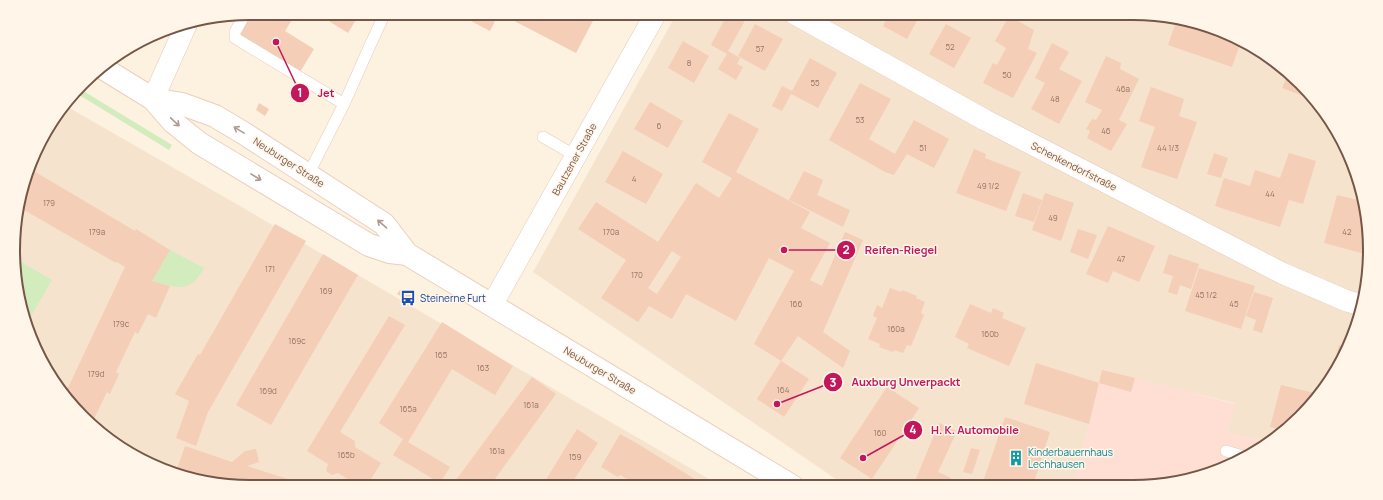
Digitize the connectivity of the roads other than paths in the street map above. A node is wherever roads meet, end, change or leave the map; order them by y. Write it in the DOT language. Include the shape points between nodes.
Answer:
graph roads {
  1 [pos="242,20"];
  2 [pos="382,20"];
  3 [pos="652,20"];
  4 [pos="806,20"];
  5 [pos="184,30"];
  6 [pos="107,70"];
  7 [pos="153,99"];
  8 [pos="344,104"];
  9 [pos="543,138"];
  10 [pos="576,156"];
  11 [pos="308,175"];
  12 [pos="407,254"];
  13 [pos="1357,304"];
  14 [pos="492,305"];
  15 [pos="1226,451"];
  16 [pos="1238,455"];
  17 [pos="782,480"];
  1 -- 8 [label="lane" via="235,32 235,38"];
  2 -- 8 [label="lane"];
  3 -- 10 [label="street, Bautzener Straße"];
  4 -- 13 [label="street, Schenkendorfstraße" via="992,124 1282,273"];
  5 -- 7 [label="street"];
  6 -- 7 [label="street, Neuburger Straße"];
  11 -- 7 [label="street, Neuburger Straße, one-way" via="215,116 182,104"];
  7 -- 12 [label="street, Neuburger Straße, one-way" via="173,122 199,143 369,245"];
  8 -- 11 [label="lane"];
  9 -- 10 [label="lane"];
  10 -- 14 [label="street, Bautzener Straße"];
  12 -- 11 [label="street, Neuburger Straße, one-way" via="384,224"];
  12 -- 14 [label="street, Neuburger Straße"];
  14 -- 17 [label="street, Neuburger Straße"];
  15 -- 16 [label="lane"];
}
